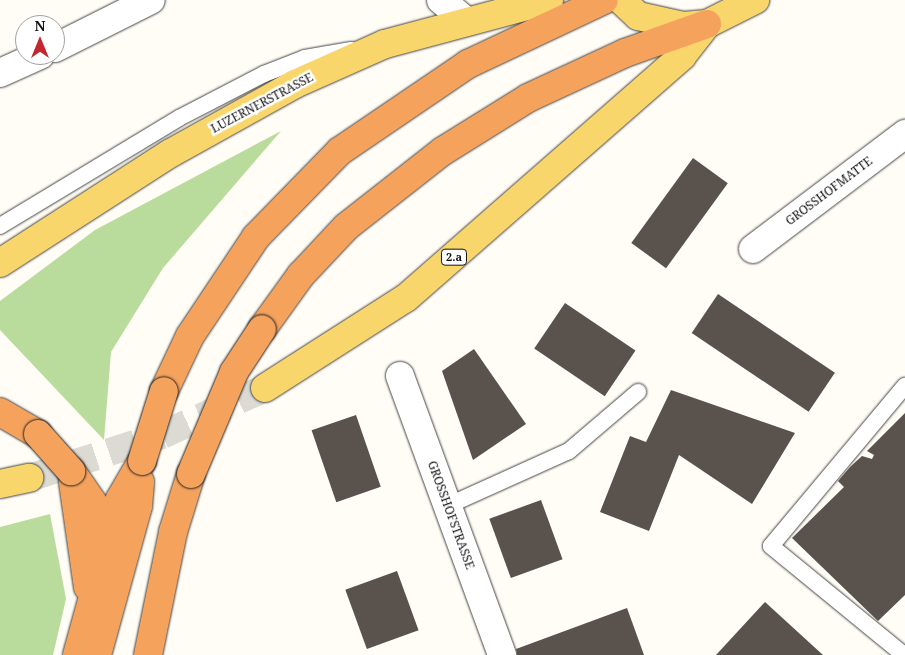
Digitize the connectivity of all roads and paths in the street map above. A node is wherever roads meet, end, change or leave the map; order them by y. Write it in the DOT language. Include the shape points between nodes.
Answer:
graph roads {
  1 [pos="151,0"];
  2 [pos="440,0"];
  3 [pos="549,0"];
  4 [pos="555,0"];
  5 [pos="604,0"];
  6 [pos="621,0"];
  7 [pos="755,0"];
  8 [pos="465,20"];
  9 [pos="707,24"];
  10 [pos="544,31"];
  11 [pos="65,43"];
  12 [pos="385,44"];
  13 [pos="19,65"];
  14 [pos="0,74"];
  15 [pos="905,134"];
  16 [pos="0,226"];
  17 [pos="753,249"];
  18 [pos="0,263"];
  19 [pos="400,376"];
  20 [pos="905,386"];
  21 [pos="265,388"];
  22 [pos="638,392"];
  23 [pos="0,412"];
  24 [pos="29,478"];
  25 [pos="0,484"];
  26 [pos="129,502"];
  27 [pos="447,506"];
  28 [pos="85,507"];
  29 [pos="106,546"];
  30 [pos="98,613"];
  31 [pos="77,655"];
  32 [pos="97,655"];
  33 [pos="148,655"];
  34 [pos="502,655"];
  35 [pos="904,655"];
  1 -- 11 [label="street"];
  2 -- 8 [label="street"];
  3 -- 8 [label="main road, LUZERNERSTRASSE"];
  4 -- 10 [label="street"];
  5 -- 10 [label="highway"];
  6 -- 9 [label="main road" via="638,16 654,22"];
  7 -- 9 [label="main road, 2.a"];
  8 -- 12 [label="main road, LUZERNERSTRASSE"];
  9 -- 21 [label="main road, 2.a" via="682,56 413,292"];
  9 -- 33 [label="highway, bridge" via="625,53 528,98 443,152 346,227 301,276 234,372 191,474 165,568"];
  10 -- 26 [label="highway, bridge" via="468,64 340,152 256,238 190,336 164,391"];
  12 -- 16 [label="lane" via="305,58 264,74 179,118"];
  12 -- 18 [label="main road, LUZERNERSTRASSE" via="295,84 171,153"];
  13 -- 14 [label="street"];
  15 -- 17 [label="street, GROSSHOFMATTE"];
  19 -- 27 [label="street, GROSSHOFSTRASSE"];
  20 -- 35 [label="lane" via="771,546"];
  22 -- 27 [label="lane" via="569,451"];
  23 -- 28 [label="highway, bridge" via="38,434 71,471"];
  24 -- 25 [label="main road"];
  26 -- 29 [label="highway"];
  26 -- 30 [label="highway"];
  27 -- 34 [label="street, GROSSHOFSTRASSE"];
  28 -- 29 [label="highway"];
  28 -- 30 [label="highway"];
  29 -- 30 [label="highway"];
  30 -- 31 [label="highway"];
  30 -- 32 [label="highway"];
}
